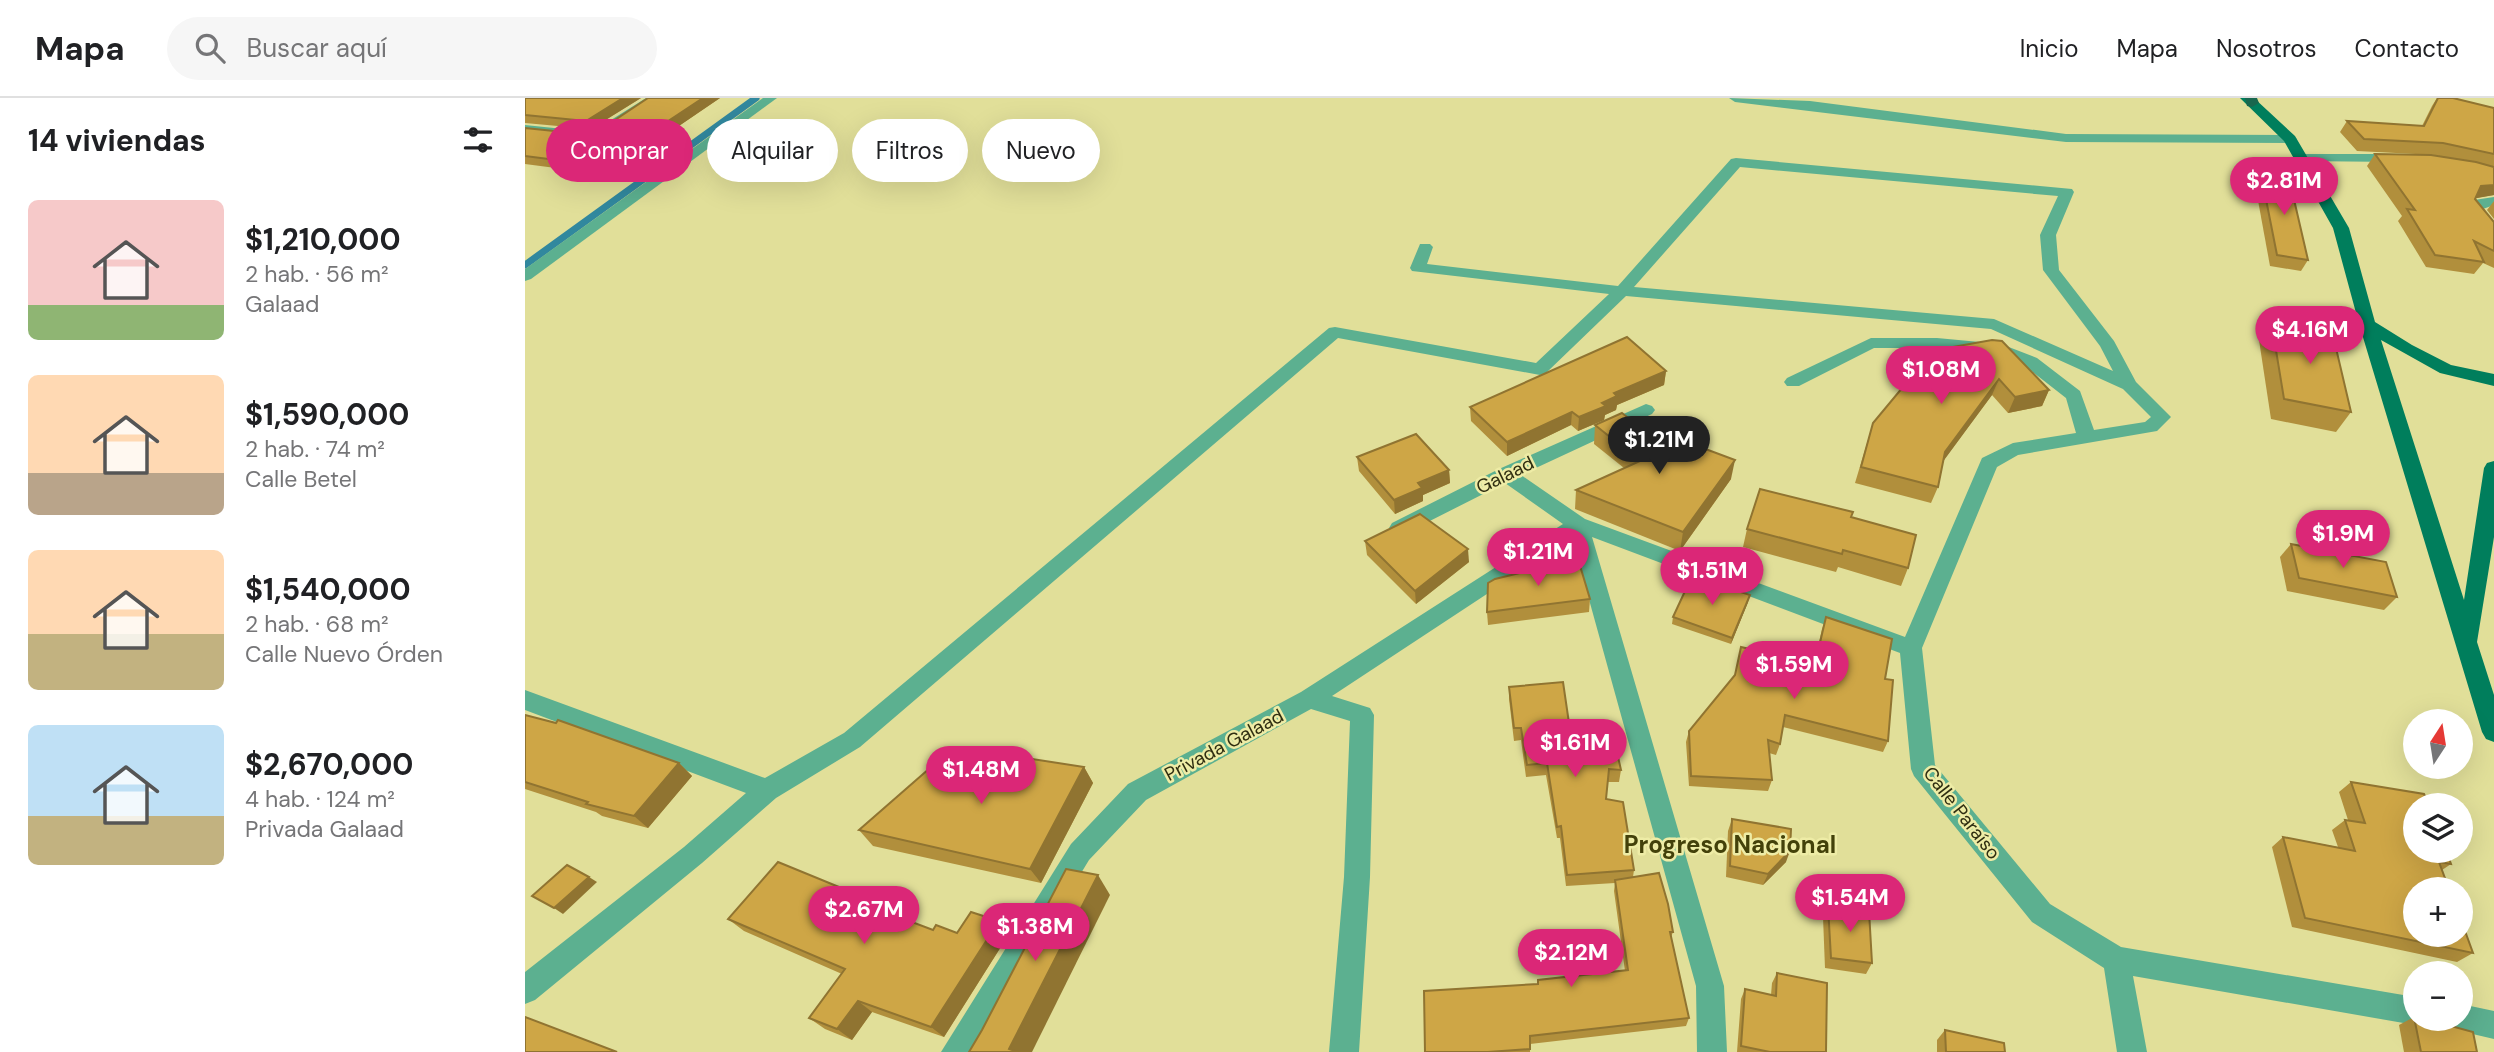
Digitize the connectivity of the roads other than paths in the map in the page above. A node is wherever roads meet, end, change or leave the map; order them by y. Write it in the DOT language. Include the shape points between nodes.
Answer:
graph roads {
  1 [pos="655,98"];
  2 [pos="771,98"];
  3 [pos="1735,98"];
  4 [pos="2250,100"];
  5 [pos="622,119"];
  6 [pos="525,129"];
  7 [pos="546,131"];
  8 [pos="2290,139"];
  9 [pos="2300,158"];
  10 [pos="2413,158"];
  11 [pos="2494,201"];
  12 [pos="2494,233"];
  13 [pos="1425,247"];
  14 [pos="525,276"];
  15 [pos="1622,290"];
  16 [pos="2367,324"];
  17 [pos="2494,380"];
  18 [pos="1793,382"];
  19 [pos="2129,385"];
  20 [pos="1646,410"];
  21 [pos="2087,437"];
  22 [pos="2494,468"];
  23 [pos="1506,474"];
  24 [pos="1578,524"];
  25 [pos="1378,538"];
  26 [pos="2468,642"];
  27 [pos="1911,648"];
  28 [pos="2487,686"];
  29 [pos="1308,699"];
  30 [pos="525,700"];
  31 [pos="2494,732"];
  32 [pos="767,790"];
  33 [pos="2116,960"];
  34 [pos="525,990"];
  35 [pos="2403,1009"];
  36 [pos="2473,1021"];
  37 [pos="2494,1025"];
  38 [pos="956,1052"];
  39 [pos="1344,1052"];
  40 [pos="1712,1052"];
  41 [pos="2132,1052"];
  1 -- 5 [label="street"];
  2 -- 14 [label="street"];
  3 -- 8 [label="street" via="2066,138"];
  4 -- 8 [label="main road"];
  6 -- 7 [label="street"];
  8 -- 9 [label="main road"];
  9 -- 10 [label="street"];
  9 -- 16 [label="main road" via="2341,228"];
  11 -- 12 [label="street" via="2475,209"];
  13 -- 15 [label="street" via="1417,268"];
  15 -- 19 [label="street" via="1994,324"];
  15 -- 19 [label="street" via="1735,162 2067,192 2048,236 2051,270 2108,345"];
  15 -- 32 [label="street" via="1540,369 1335,332 852,740"];
  16 -- 17 [label="main road" via="2446,369"];
  16 -- 26 [label="main road"];
  18 -- 21 [label="street" via="1871,343 2001,349 2031,362 2074,395"];
  19 -- 21 [label="street, Calle Paraíso" via="2162,417 2150,428"];
  20 -- 23 [label="street, Galaad"];
  21 -- 27 [label="street, Calle Paraíso" via="2013,449 1989,463"];
  22 -- 26 [label="main road"];
  23 -- 24 [label="street"];
  23 -- 25 [label="street, Galaad"];
  24 -- 27 [label="street"];
  24 -- 29 [label="street, Privada Galaad"];
  24 -- 40 [label="street" via="1710,986"];
  26 -- 28 [label="main road"];
  27 -- 33 [label="street, Calle Paraíso" via="1923,769 2041,913"];
  28 -- 31 [label="main road"];
  29 -- 38 [label="street, Privada Galaad" via="1137,792 1080,852"];
  29 -- 39 [label="street" via="1362,715 1357,877"];
  30 -- 32 [label="street"];
  32 -- 34 [label="street"];
  33 -- 35 [label="street, Calle Paraíso"];
  33 -- 41 [label="street"];
  36 -- 37 [label="street"];
}
